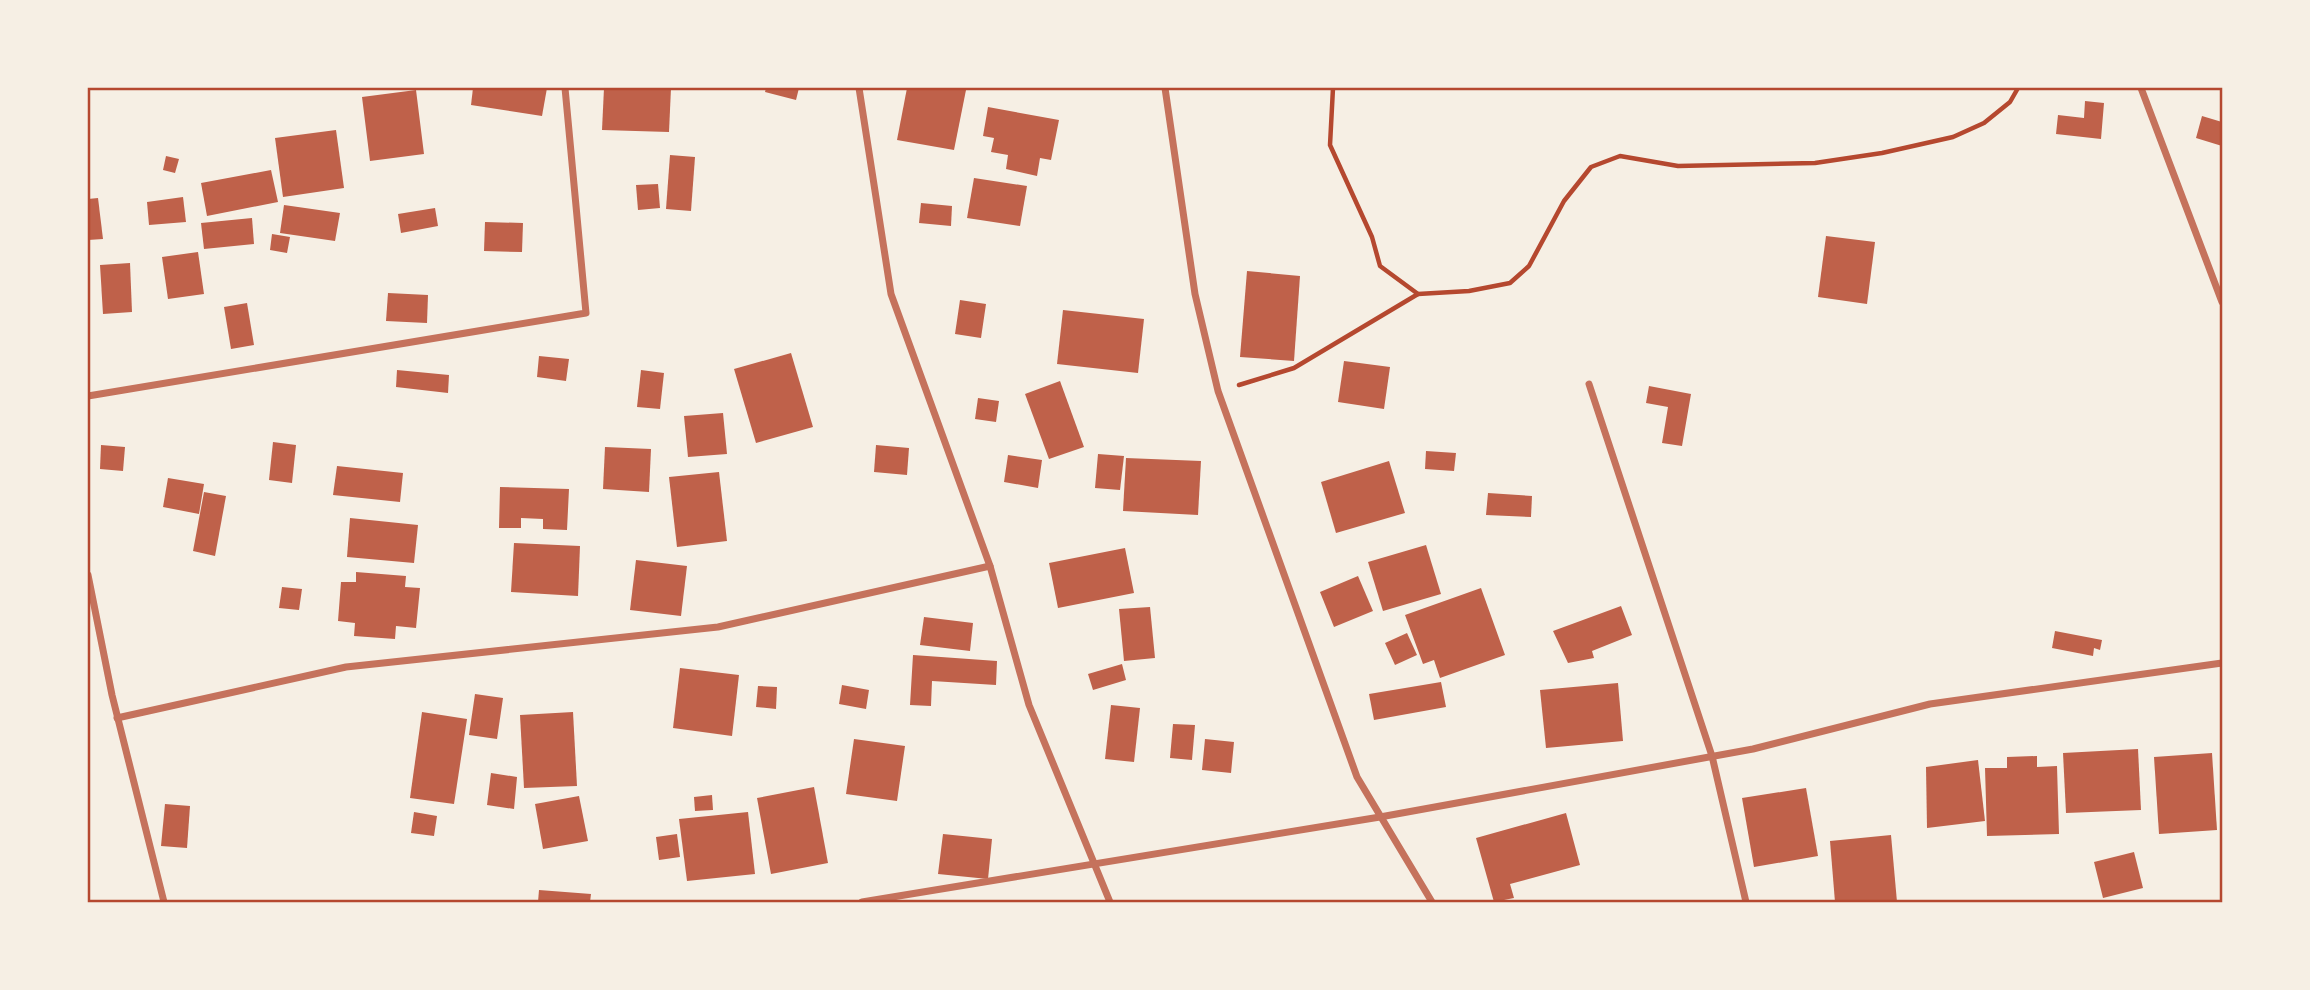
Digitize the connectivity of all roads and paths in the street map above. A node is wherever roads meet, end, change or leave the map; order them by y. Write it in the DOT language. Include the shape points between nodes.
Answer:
graph roads {
  1 [pos="565,88"];
  2 [pos="859,88"];
  3 [pos="1165,88"];
  4 [pos="1334,88"];
  5 [pos="2018,88"];
  6 [pos="2141,88"];
  7 [pos="1418,294"];
  8 [pos="2222,302"];
  9 [pos="1590,384"];
  10 [pos="1218,391"];
  11 [pos="88,396"];
  12 [pos="990,566"];
  13 [pos="88,575"];
  14 [pos="2222,663"];
  15 [pos="117,718"];
  16 [pos="1712,756"];
  17 [pos="1380,817"];
  18 [pos="1093,866"];
  19 [pos="163,902"];
  20 [pos="862,902"];
  21 [pos="1110,902"];
  22 [pos="1432,902"];
  23 [pos="1746,902"];
  1 -- 11 [label="street" via="586,313"];
  2 -- 12 [label="street" via="891,294"];
  3 -- 10 [label="street" via="1195,294"];
  4 -- 7 [label="path" via="1330,145 1372,236 1380,267"];
  5 -- 7 [label="path" via="2010,102 1984,124 1953,137 1882,153 1815,163 1678,166 1620,156 1591,167 1564,201 1529,266 1510,283 1469,292"];
  6 -- 8 [label="street"];
  7 -- 10 [label="path" via="1294,368"];
  9 -- 16 [label="street"];
  10 -- 17 [label="street" via="1357,777"];
  12 -- 15 [label="street" via="718,628 345,667"];
  12 -- 18 [label="street" via="1029,705"];
  13 -- 15 [label="street"];
  14 -- 16 [label="street" via="1930,704"];
  15 -- 19 [label="street"];
  16 -- 17 [label="street"];
  16 -- 23 [label="street"];
  17 -- 18 [label="street"];
  17 -- 22 [label="street"];
  18 -- 20 [label="street"];
  18 -- 21 [label="street"];
}
